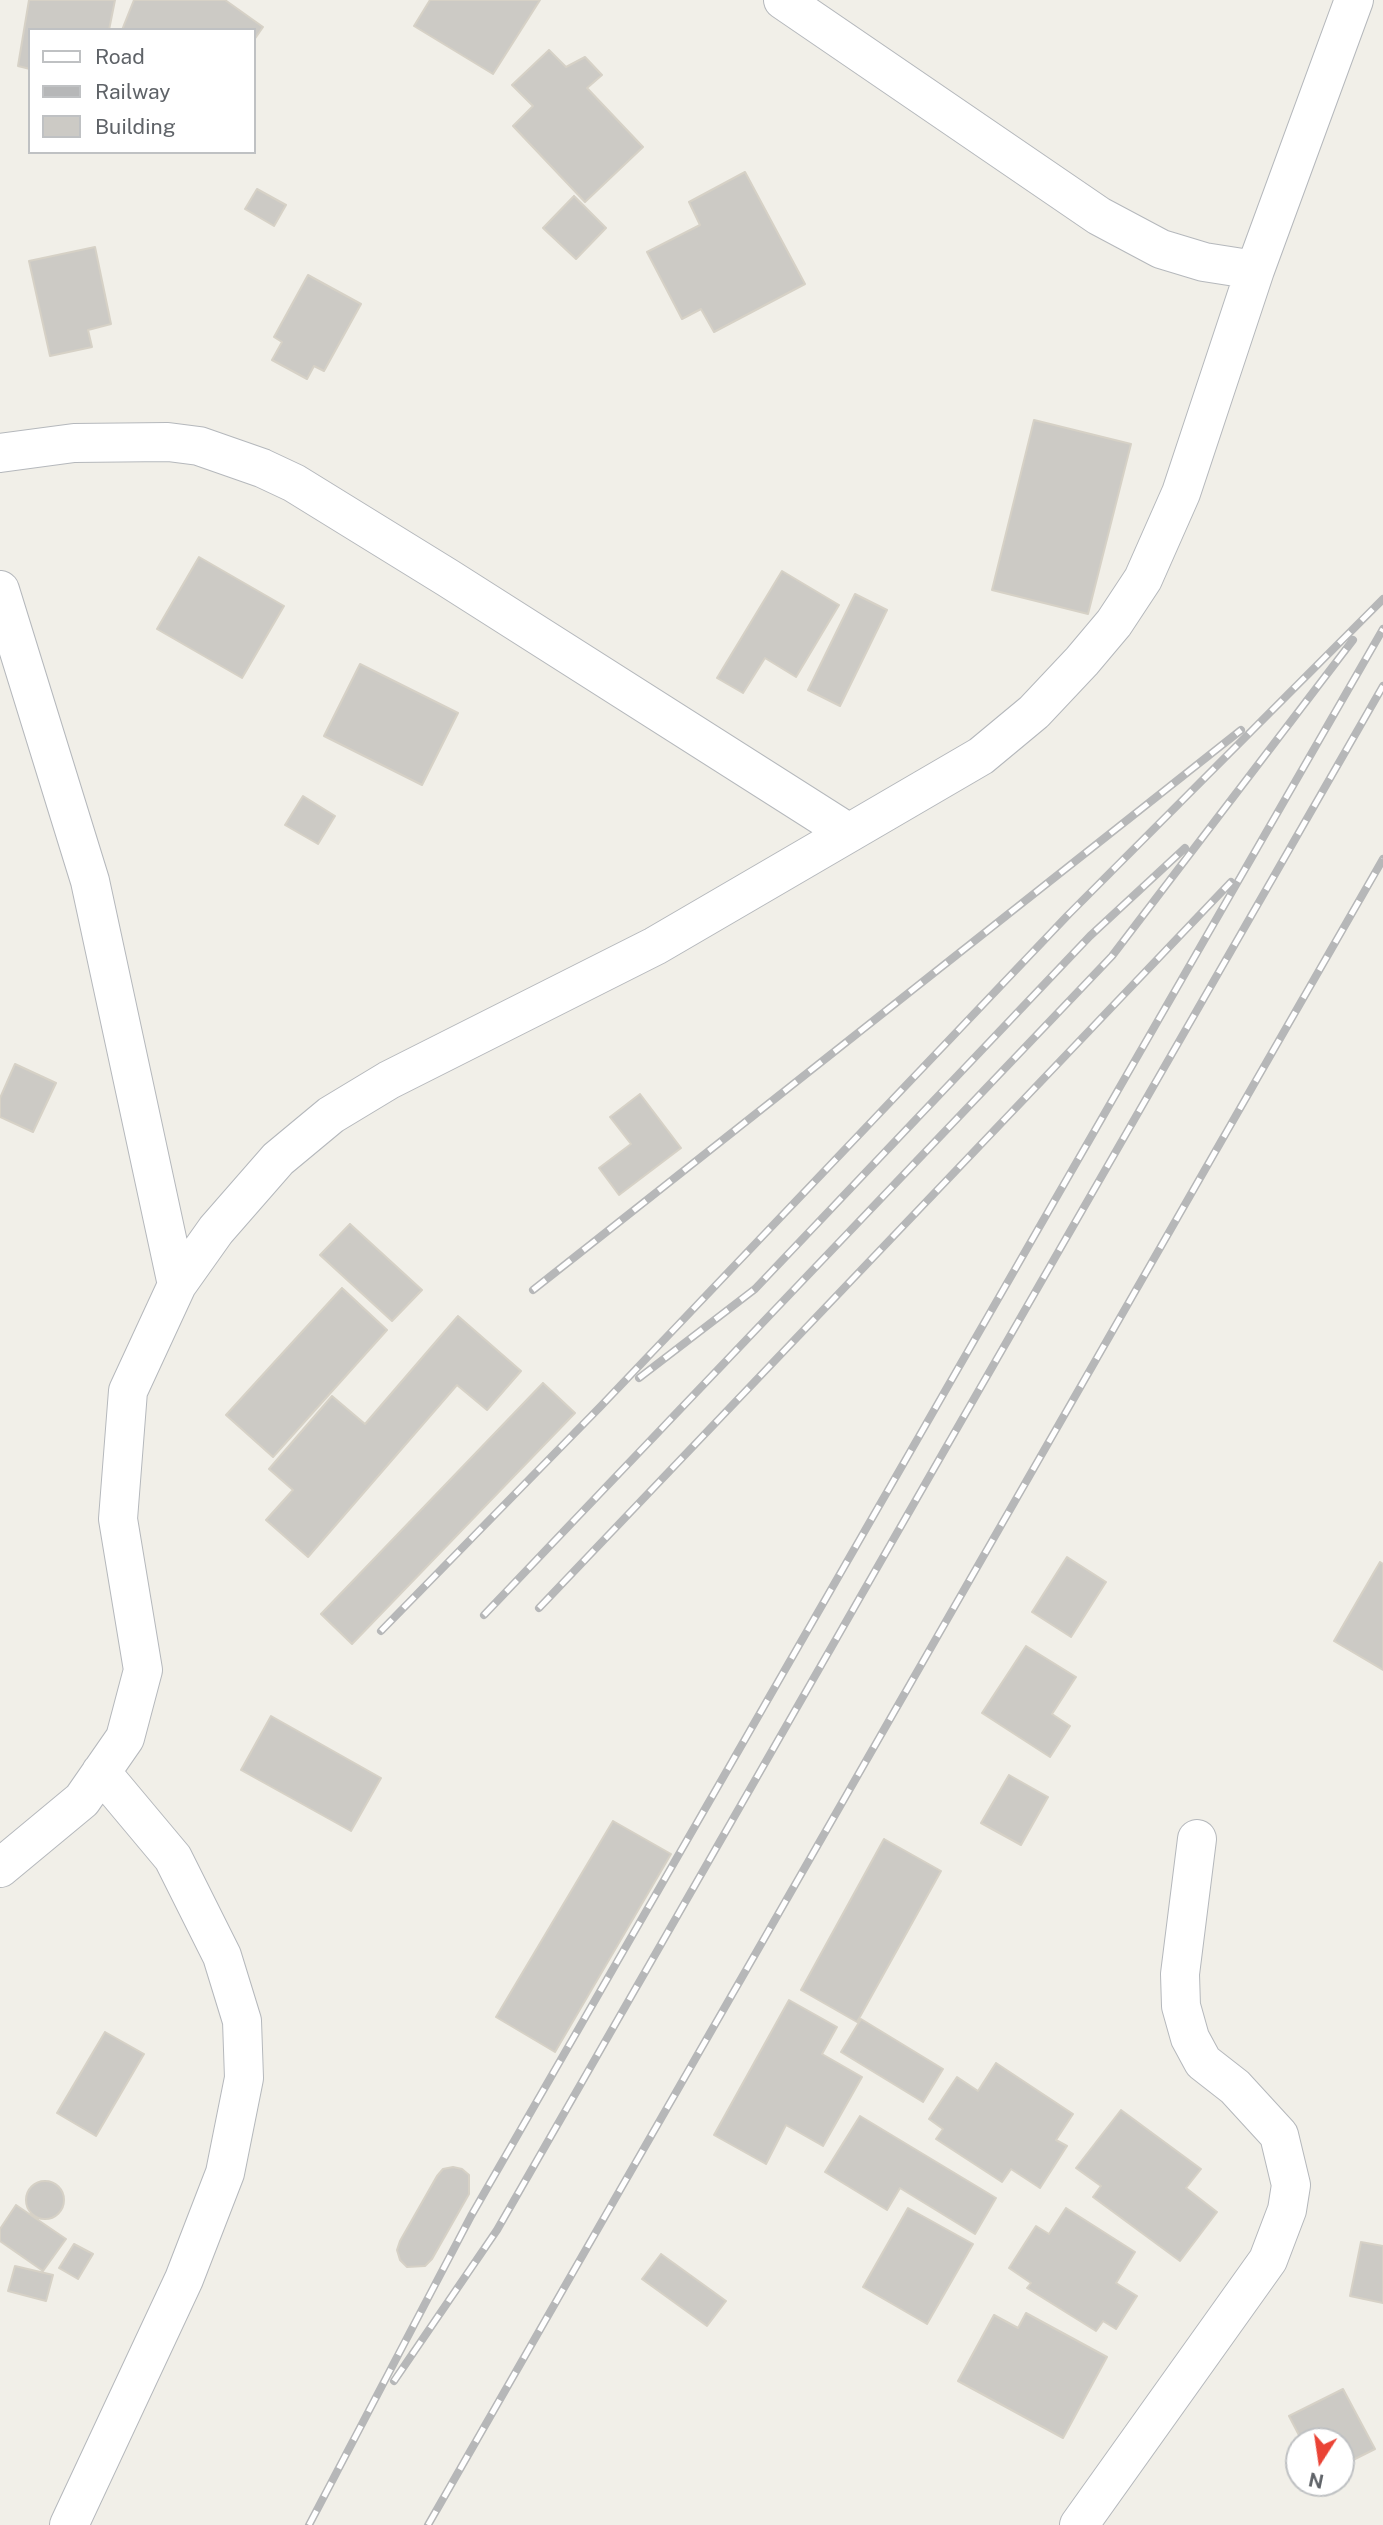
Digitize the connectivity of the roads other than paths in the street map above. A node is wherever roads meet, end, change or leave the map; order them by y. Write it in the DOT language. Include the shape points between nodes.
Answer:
graph roads {
  1 [pos="783,0"];
  2 [pos="1354,0"];
  3 [pos="1255,270"];
  4 [pos="0,453"];
  5 [pos="0,590"];
  6 [pos="849,833"];
  7 [pos="177,1285"];
  8 [pos="101,1772"];
  9 [pos="1198,1839"];
  10 [pos="0,1868"];
  11 [pos="69,2525"];
  12 [pos="1079,2525"];
  1 -- 3 [label="street" via="1099,216 1161,249"];
  2 -- 3 [label="street"];
  3 -- 6 [label="street" via="1181,493 1143,579 1114,622 1034,712 981,756"];
  4 -- 6 [label="street" via="74,443 168,442 199,446 262,468 436,571"];
  5 -- 7 [label="street" via="90,881"];
  6 -- 7 [label="street" via="655,946 389,1080 331,1115 278,1159 216,1230"];
  7 -- 8 [label="street" via="128,1391 118,1519 143,1670 125,1738"];
  8 -- 10 [label="street" via="82,1800"];
  8 -- 11 [label="street" via="173,1858 222,1956 242,2021 244,2078 225,2174 184,2279"];
  9 -- 12 [label="street" via="1180,1974 1181,2006 1203,2062 1235,2087 1279,2135 1291,2185 1287,2210 1268,2260"];
}
